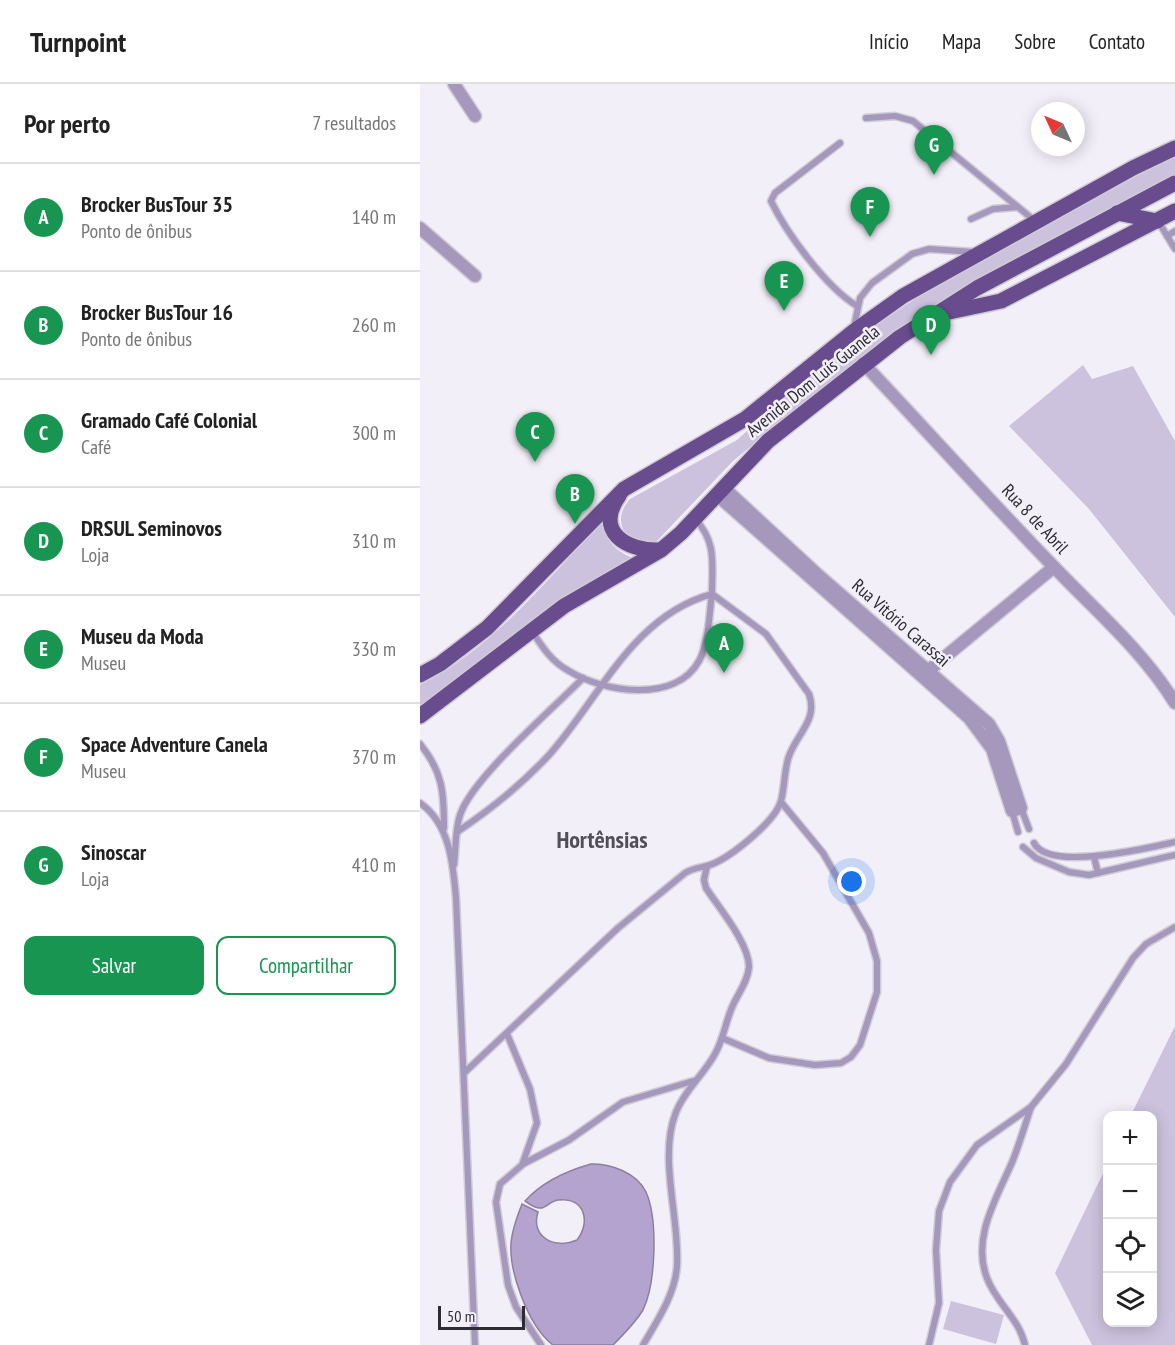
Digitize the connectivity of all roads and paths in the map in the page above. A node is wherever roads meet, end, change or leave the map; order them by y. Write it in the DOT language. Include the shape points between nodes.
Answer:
graph roads {
  1 [pos="454,84"];
  2 [pos="475,116"];
  3 [pos="866,118"];
  4 [pos="840,143"];
  5 [pos="1175,148"];
  6 [pos="1175,183"];
  7 [pos="1017,207"];
  8 [pos="1175,211"];
  9 [pos="1117,213"];
  10 [pos="971,219"];
  11 [pos="1157,221"];
  12 [pos="1035,222"];
  13 [pos="420,228"];
  14 [pos="1175,231"];
  15 [pos="1167,236"];
  16 [pos="1175,249"];
  17 [pos="980,252"];
  18 [pos="475,276"];
  19 [pos="857,306"];
  20 [pos="931,315"];
  21 [pos="854,331"];
  22 [pos="863,363"];
  23 [pos="624,489"];
  24 [pos="720,491"];
  25 [pos="694,519"];
  26 [pos="661,550"];
  27 [pos="1053,567"];
  28 [pos="712,594"];
  29 [pos="531,631"];
  30 [pos="924,673"];
  31 [pos="420,675"];
  32 [pos="583,678"];
  33 [pos="602,685"];
  34 [pos="1175,703"];
  35 [pos="420,716"];
  36 [pos="420,744"];
  37 [pos="781,802"];
  38 [pos="420,803"];
  39 [pos="1016,810"];
  40 [pos="1029,829"];
  41 [pos="444,832"];
  42 [pos="457,832"];
  43 [pos="1018,832"];
  44 [pos="1175,842"];
  45 [pos="1034,843"];
  46 [pos="1023,847"];
  47 [pos="1175,855"];
  48 [pos="1094,857"];
  49 [pos="707,866"];
  50 [pos="454,871"];
  51 [pos="1098,873"];
  52 [pos="1175,927"];
  53 [pos="507,1034"];
  54 [pos="722,1038"];
  55 [pos="465,1071"];
  56 [pos="693,1081"];
  57 [pos="1031,1107"];
  58 [pos="522,1165"];
  59 [pos="475,1345"];
  60 [pos="542,1345"];
  61 [pos="643,1345"];
  62 [pos="929,1345"];
  63 [pos="1025,1345"];
  1 -- 2 [label="street"];
  3 -- 7 [label="lane" via="895,116 914,121"];
  4 -- 19 [label="lane" via="775,193 771,201 826,280 840,296"];
  5 -- 12 [label="main road, Avenida Dom Luís Guanela"];
  6 -- 9 [label="main road, Avenida Dom Luís Guanela"];
  7 -- 10 [label="lane" via="993,209"];
  7 -- 12 [label="lane"];
  8 -- 11 [label="main road"];
  9 -- 11 [label="main road"];
  9 -- 20 [label="main road, Avenida Dom Luís Guanela"];
  11 -- 15 [label="lane"];
  11 -- 20 [label="main road" via="1001,301"];
  12 -- 17 [label="main road, Avenida Dom Luís Guanela"];
  13 -- 18 [label="street"];
  14 -- 15 [label="lane"];
  15 -- 16 [label="lane"];
  17 -- 19 [label="lane" via="929,249 912,254 872,284"];
  17 -- 21 [label="main road, Avenida Dom Luís Guanela" via="903,296"];
  19 -- 21 [label="lane"];
  20 -- 22 [label="main road, Avenida Dom Luís Guanela"];
  21 -- 23 [label="main road, Avenida Dom Luís Guanela" via="745,419"];
  22 -- 24 [label="main road, Avenida Dom Luís Guanela" via="781,429"];
  22 -- 27 [label="street, Rua 8 de Abril"];
  23 -- 26 [label="main road" via="612,509 610,521 615,533 634,549"];
  23 -- 31 [label="main road, Avenida Dom Luís Guanela" via="496,620 466,646"];
  24 -- 25 [label="main road, Avenida Dom Luís Guanela"];
  24 -- 30 [label="street, Rua Vitório Carassai"];
  25 -- 26 [label="main road, Avenida Dom Luís Guanela"];
  25 -- 28 [label="lane" via="705,529 712,544"];
  26 -- 29 [label="main road, Avenida Dom Luís Guanela" via="585,593"];
  27 -- 30 [label="street"];
  27 -- 34 [label="street, Rua 8 de Abril" via="1158,676"];
  28 -- 33 [label="lane" via="695,599 656,623 622,656"];
  28 -- 33 [label="lane" via="704,646 698,663 684,677 665,687 638,690"];
  28 -- 37 [label="lane" via="766,634 813,705 807,726 789,756"];
  29 -- 32 [label="lane" via="557,663"];
  29 -- 35 [label="main road, Avenida Dom Luís Guanela"];
  30 -- 39 [label="street, Rua Vitório Carassai" via="987,739"];
  32 -- 33 [label="lane"];
  32 -- 42 [label="lane" via="469,795"];
  33 -- 42 [label="lane" via="574,725 526,779"];
  36 -- 41 [label="lane" via="435,762 440,778"];
  37 -- 49 [label="lane" via="759,830"];
  37 -- 54 [label="lane" via="823,853 869,933 877,961 877,992 860,1045 841,1063 815,1065 769,1058"];
  38 -- 41 [label="lane" via="437,818"];
  39 -- 40 [label="lane"];
  39 -- 43 [label="lane"];
  41 -- 50 [label="lane"];
  42 -- 50 [label="lane"];
  44 -- 48 [label="lane"];
  45 -- 48 [label="lane" via="1040,851"];
  46 -- 51 [label="lane" via="1036,858 1069,872"];
  47 -- 51 [label="lane"];
  48 -- 51 [label="lane"];
  49 -- 53 [label="lane" via="685,873 618,928"];
  49 -- 54 [label="lane" via="706,888 745,949 749,964 748,977 732,1006"];
  50 -- 55 [label="lane"];
  52 -- 57 [label="lane" via="1146,944 1133,958 1066,1064"];
  53 -- 55 [label="lane"];
  53 -- 58 [label="lane" via="536,1108 537,1123"];
  54 -- 56 [label="lane" via="708,1066"];
  55 -- 59 [label="lane"];
  56 -- 58 [label="lane" via="623,1102 569,1140"];
  56 -- 61 [label="lane" via="675,1113 670,1141 677,1268 665,1308"];
  57 -- 62 [label="lane" via="977,1144 944,1193 936,1250 939,1303"];
  57 -- 63 [label="lane" via="981,1244 987,1279 1021,1329"];
  58 -- 60 [label="lane" via="500,1184 496,1202 508,1285 516,1307"];
}
